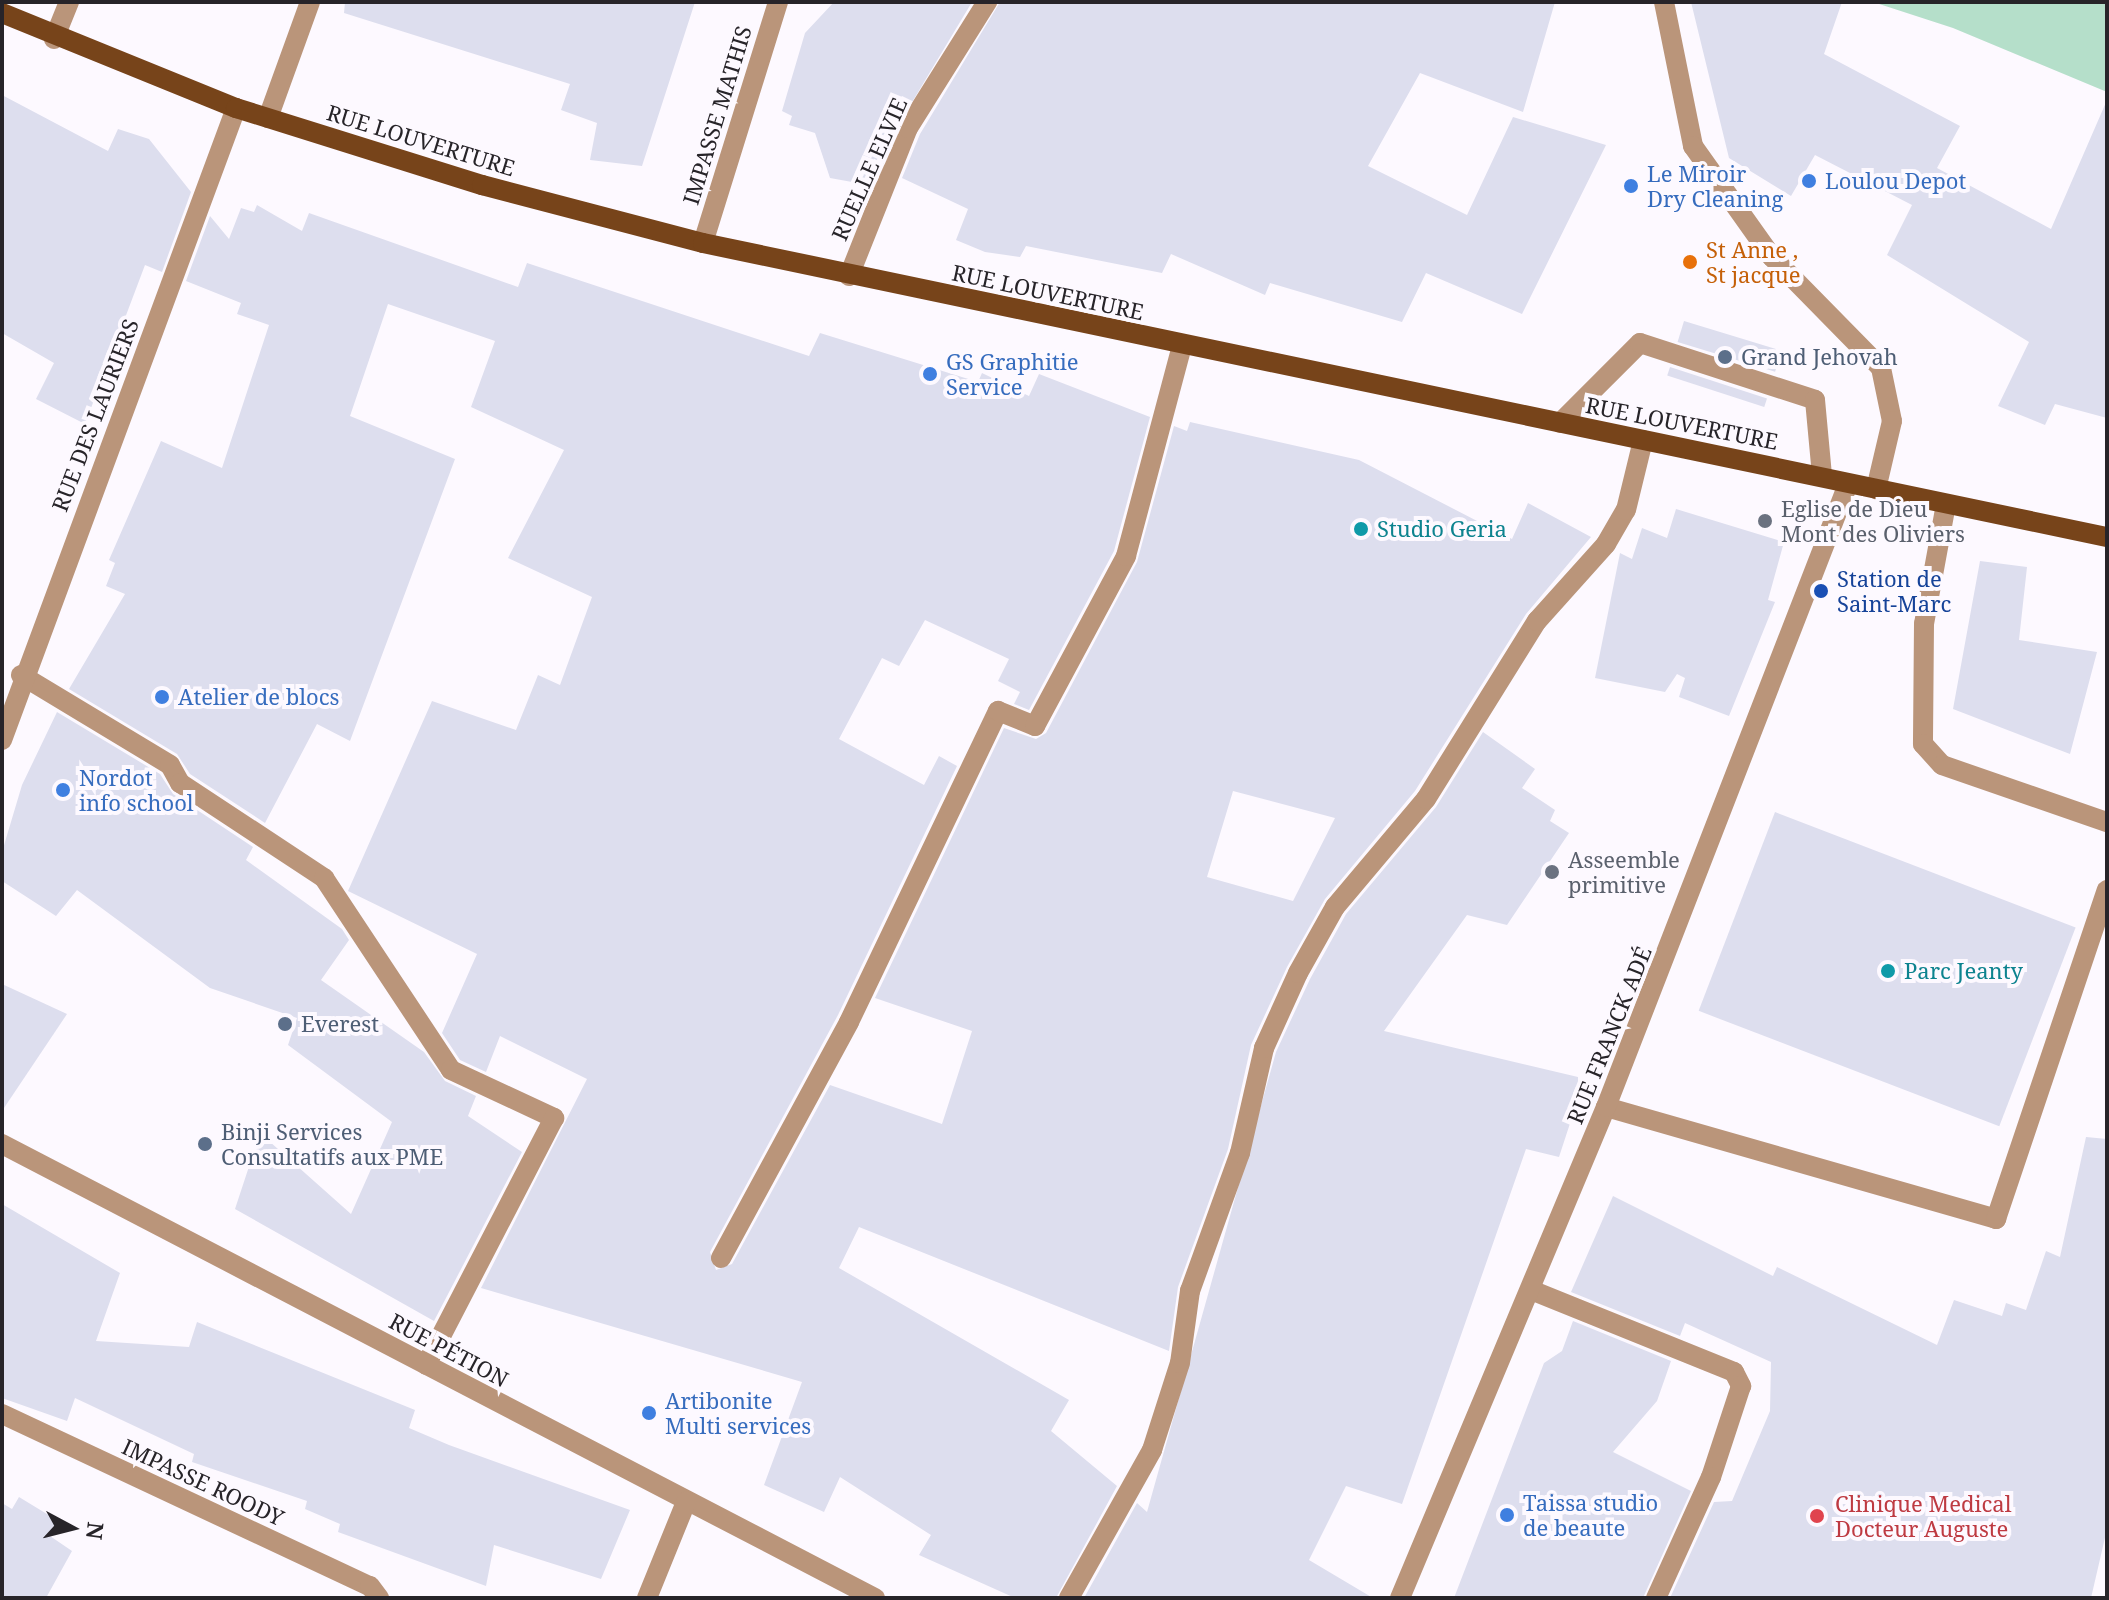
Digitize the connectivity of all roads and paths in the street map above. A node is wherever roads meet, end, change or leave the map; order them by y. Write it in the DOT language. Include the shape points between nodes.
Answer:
graph roads {
  1 [pos="69,2"];
  2 [pos="310,2"];
  3 [pos="778,2"];
  4 [pos="987,2"];
  5 [pos="1664,2"];
  6 [pos="2,13"];
  7 [pos="54,39"];
  8 [pos="236,108"];
  9 [pos="268,118"];
  10 [pos="703,243"];
  11 [pos="849,276"];
  12 [pos="1182,345"];
  13 [pos="1560,423"];
  14 [pos="1643,440"];
  15 [pos="1822,476"];
  16 [pos="1848,484"];
  17 [pos="1876,489"];
  18 [pos="1946,504"];
  19 [pos="2107,537"];
  20 [pos="21,675"];
  21 [pos="2,740"];
  22 [pos="2107,822"];
  23 [pos="2107,890"];
  24 [pos="1606,1107"];
  25 [pos="2,1144"];
  26 [pos="721,1258"];
  27 [pos="1531,1290"];
  28 [pos="426,1365"];
  29 [pos="2,1414"];
  30 [pos="686,1502"];
  31 [pos="862,1595"];
  32 [pos="379,1598"];
  33 [pos="647,1598"];
  34 [pos="1069,1598"];
  35 [pos="1400,1598"];
  36 [pos="1656,1598"];
  1 -- 7 [label="street"];
  2 -- 9 [label="street"];
  3 -- 10 [label="street, IMPASSE MATHIS"];
  4 -- 11 [label="street, RUELLE ELVIE" via="908,128"];
  5 -- 17 [label="street" via="1693,146 1772,257 1881,368 1892,421"];
  6 -- 7 [label="main road, RUE LOUVERTURE"];
  7 -- 8 [label="main road, RUE LOUVERTURE"];
  8 -- 9 [label="main road, RUE LOUVERTURE"];
  8 -- 20 [label="street, RUE DES LAURIERS"];
  9 -- 10 [label="main road, RUE LOUVERTURE" via="482,185"];
  10 -- 11 [label="main road, RUE LOUVERTURE"];
  11 -- 12 [label="main road, RUE LOUVERTURE"];
  12 -- 13 [label="main road, RUE LOUVERTURE"];
  12 -- 26 [label="street" via="1126,556 1035,726 998,711 849,1022"];
  13 -- 14 [label="main road, RUE LOUVERTURE"];
  13 -- 15 [label="street" via="1640,343 1815,400"];
  14 -- 15 [label="main road, RUE LOUVERTURE"];
  14 -- 34 [label="street" via="1626,510 1606,544 1537,621 1426,799 1335,907 1298,973 1264,1048 1240,1153 1190,1291 1180,1363 1152,1450"];
  15 -- 16 [label="main road, RUE LOUVERTURE"];
  16 -- 17 [label="main road, RUE LOUVERTURE"];
  16 -- 24 [label="street, RUE FRANCK ADÉ" via="1839,520"];
  17 -- 18 [label="main road, RUE LOUVERTURE"];
  18 -- 19 [label="main road, RUE LOUVERTURE"];
  18 -- 22 [label="street" via="1924,624 1923,744 1942,765"];
  20 -- 21 [label="street, RUE DES LAURIERS"];
  20 -- 28 [label="street" via="170,765 180,783 324,878 451,1070 554,1118"];
  23 -- 24 [label="street" via="1996,1219"];
  24 -- 27 [label="street, RUE FRANCK ADÉ"];
  25 -- 28 [label="street, RUE PÉTION"];
  27 -- 35 [label="street, RUE FRANCK ADÉ"];
  27 -- 36 [label="street" via="1734,1372 1741,1386 1711,1477"];
  28 -- 30 [label="street, RUE PÉTION"];
  29 -- 32 [label="street, IMPASSE ROODY" via="370,1586"];
  30 -- 31 [label="street, RUE PÉTION"];
  30 -- 33 [label="street"];
}
